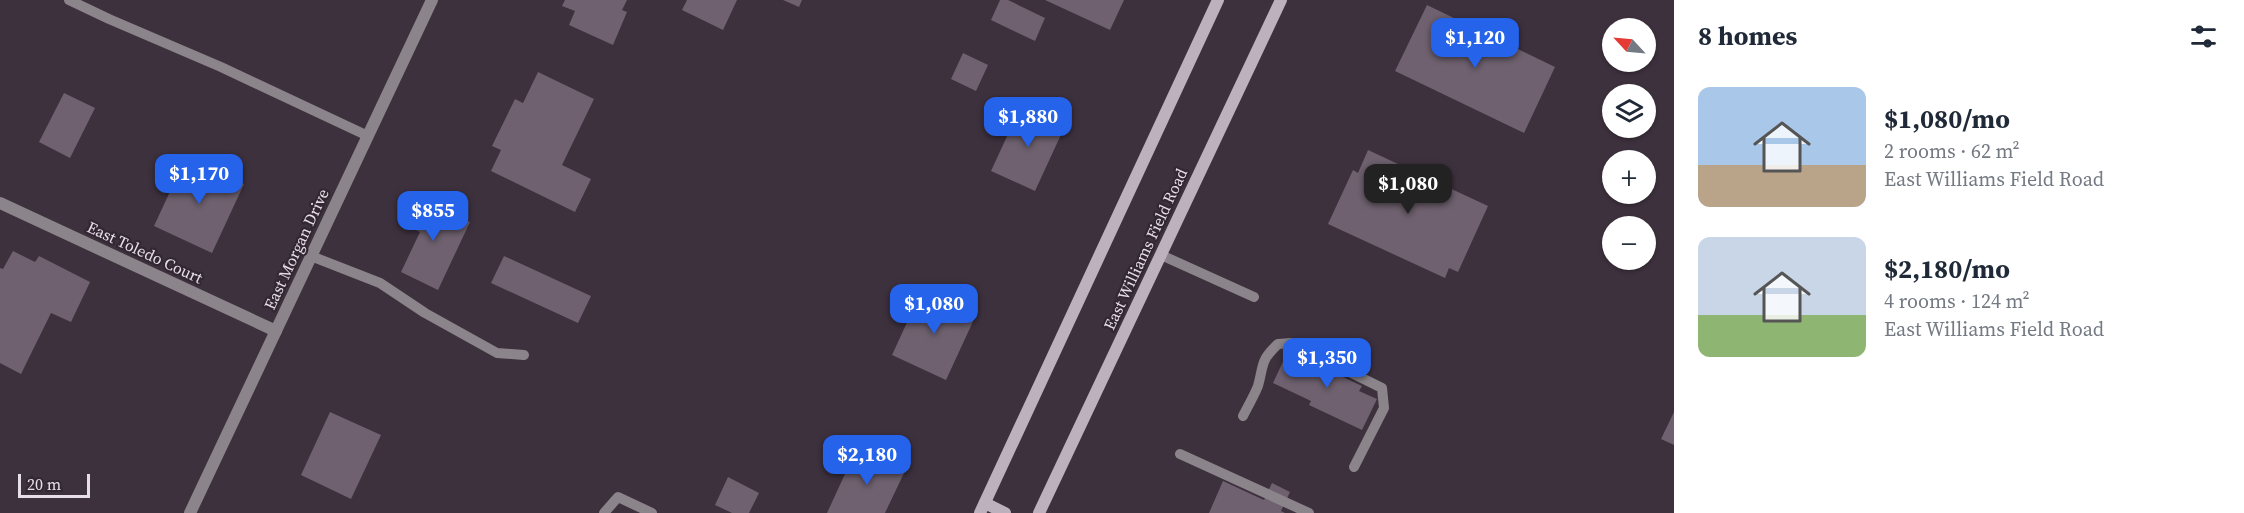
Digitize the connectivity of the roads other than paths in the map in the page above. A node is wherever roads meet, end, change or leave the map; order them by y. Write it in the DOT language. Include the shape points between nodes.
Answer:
graph roads {
  1 [pos="69,0"];
  2 [pos="432,0"];
  3 [pos="1218,0"];
  4 [pos="1281,0"];
  5 [pos="368,136"];
  6 [pos="0,203"];
  7 [pos="1161,255"];
  8 [pos="311,256"];
  9 [pos="1254,297"];
  10 [pos="276,331"];
  11 [pos="524,355"];
  12 [pos="1243,416"];
  13 [pos="1180,454"];
  14 [pos="1354,467"];
  15 [pos="982,508"];
  16 [pos="190,513"];
  17 [pos="604,513"];
  18 [pos="652,513"];
  19 [pos="1005,513"];
  20 [pos="1040,513"];
  21 [pos="1310,513"];
  1 -- 5 [label="lane"];
  2 -- 5 [label="street, East Morgan Drive"];
  3 -- 15 [label="main road"];
  4 -- 7 [label="main road, East Williams Field Road"];
  5 -- 8 [label="street, East Morgan Drive"];
  6 -- 10 [label="street, East Toledo Court"];
  7 -- 9 [label="lane"];
  7 -- 20 [label="main road, East Williams Field Road"];
  8 -- 10 [label="street, East Morgan Drive"];
  8 -- 11 [label="lane" via="380,283 424,313 497,353"];
  10 -- 16 [label="street, East Morgan Drive"];
  12 -- 14 [label="lane" via="1266,356 1278,344 1291,343 1382,388 1384,408"];
  13 -- 21 [label="lane"];
  15 -- 19 [label="main road"];
  17 -- 18 [label="lane" via="618,497"];
}
